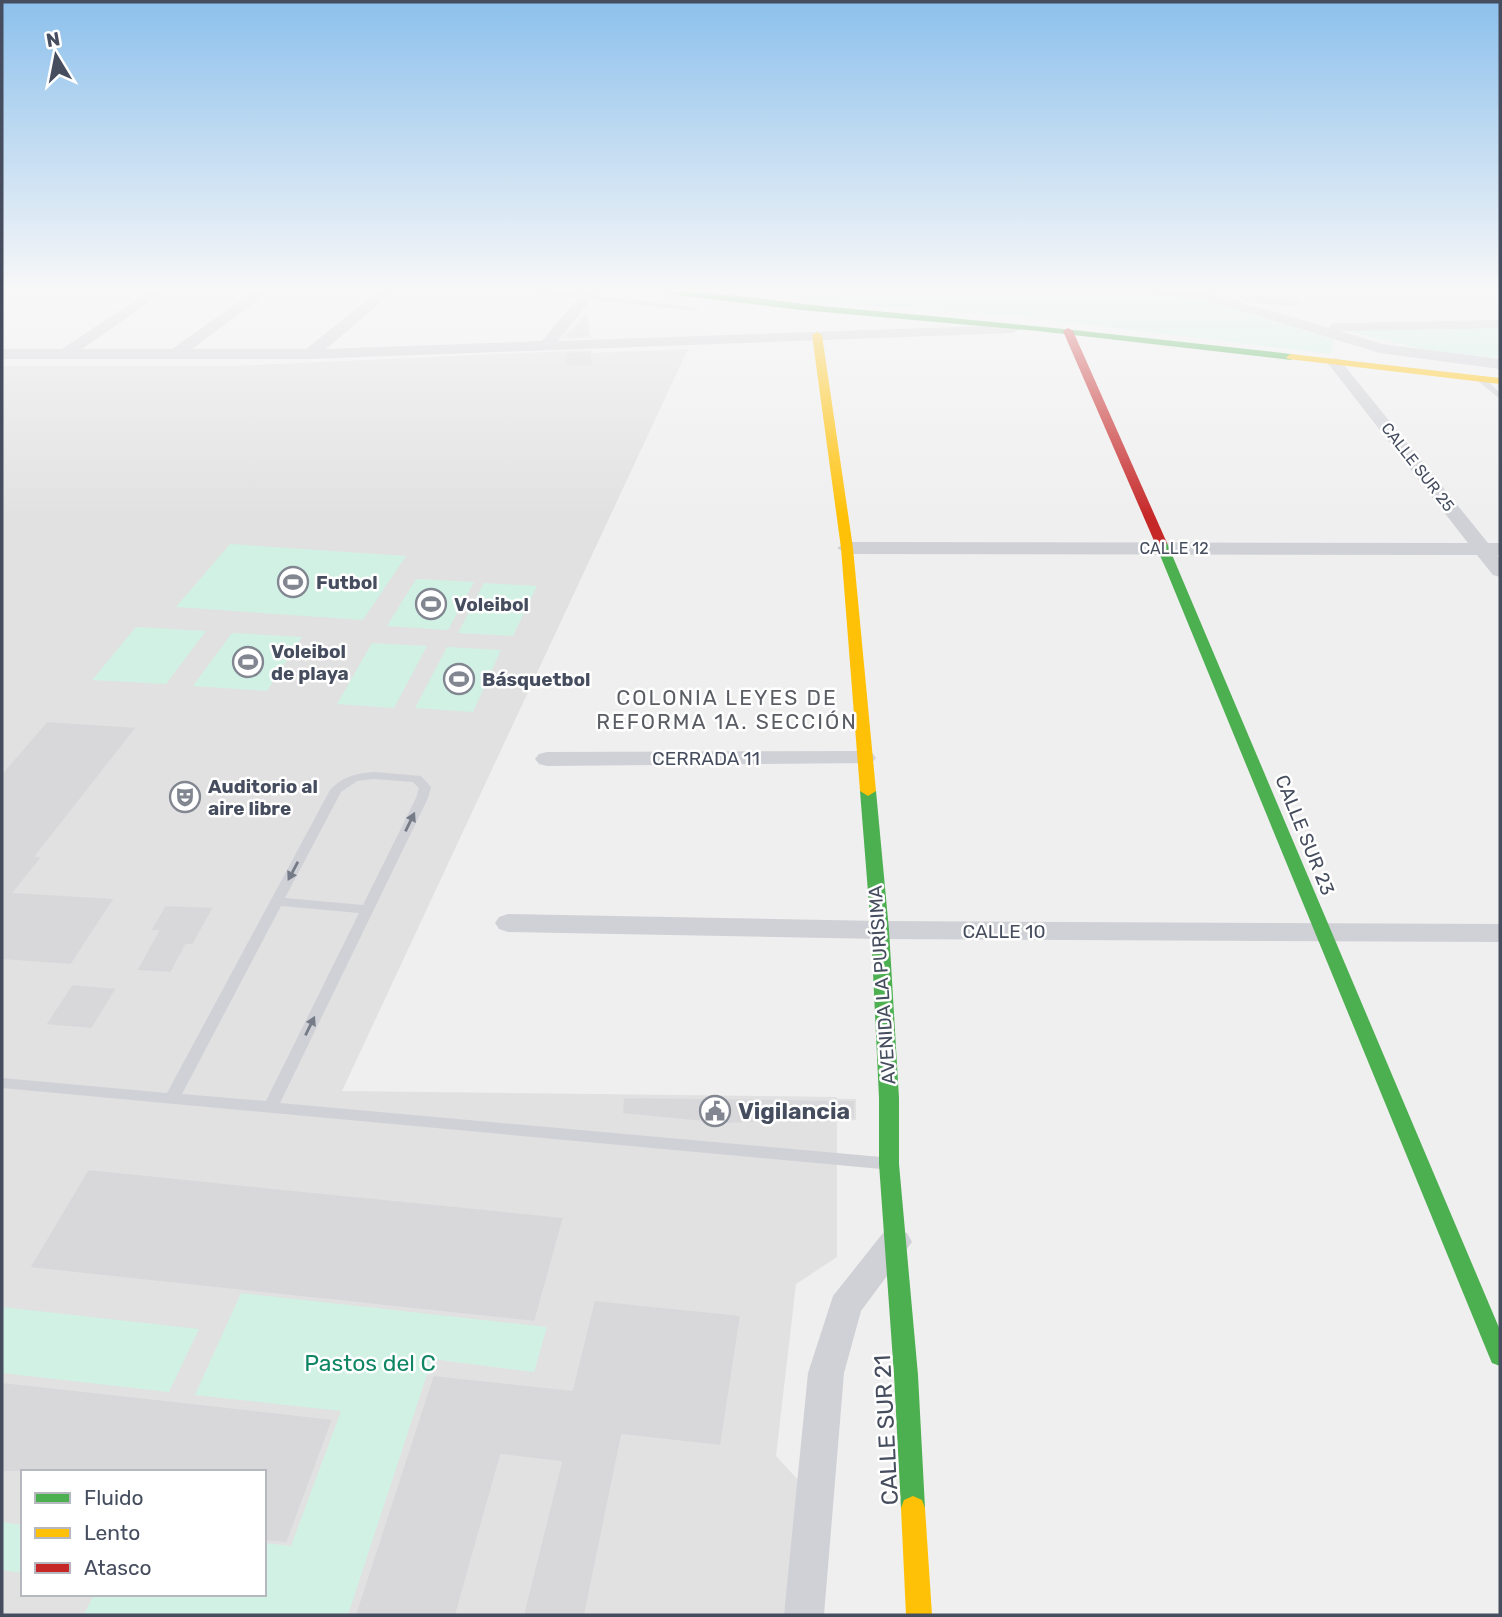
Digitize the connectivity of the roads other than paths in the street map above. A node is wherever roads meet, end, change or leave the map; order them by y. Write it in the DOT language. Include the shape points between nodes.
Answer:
graph roads {
  1 [pos="821,366"];
  2 [pos="1084,366"];
  3 [pos="1338,366"];
  4 [pos="1367,366"];
  5 [pos="1500,385"];
  6 [pos="847,548"];
  7 [pos="1163,548"];
  8 [pos="1492,549"];
  9 [pos="1500,572"];
  10 [pos="864,758"];
  11 [pos="547,759"];
  12 [pos="277,902"];
  13 [pos="366,909"];
  14 [pos="508,923"];
  15 [pos="880,930"];
  16 [pos="1322,933"];
  17 [pos="1500,933"];
  18 [pos="2,1083"];
  19 [pos="172,1098"];
  20 [pos="270,1108"];
  21 [pos="889,1164"];
  22 [pos="896,1242"];
  23 [pos="1500,1356"];
  24 [pos="804,1615"];
  25 [pos="919,1615"];
  1 -- 6 [label="street, AVENIDA LA PURÍSIMA"];
  2 -- 7 [label="street, CALLE SUR 23"];
  3 -- 8 [label="street, CALLE SUR 25"];
  4 -- 5 [label="street"];
  6 -- 7 [label="street, CALLE 12"];
  6 -- 10 [label="street, AVENIDA LA PURÍSIMA"];
  7 -- 8 [label="street, CALLE 12"];
  7 -- 16 [label="street, CALLE SUR 23"];
  8 -- 9 [label="street, CALLE SUR 25"];
  10 -- 11 [label="street, CERRADA 11"];
  10 -- 15 [label="street, AVENIDA LA PURÍSIMA"];
  12 -- 13 [label="lane"];
  13 -- 12 [label="lane, one-way" via="422,798 425,787 417,779 365,775 345,780"];
  12 -- 19 [label="lane"];
  20 -- 13 [label="lane, one-way"];
  14 -- 15 [label="street, CALLE 10"];
  15 -- 16 [label="street, CALLE 10"];
  15 -- 21 [label="street, AVENIDA LA PURÍSIMA"];
  16 -- 17 [label="street, CALLE 10"];
  16 -- 23 [label="street, CALLE SUR 23"];
  18 -- 19 [label="lane"];
  19 -- 20 [label="lane"];
  20 -- 21 [label="lane"];
  21 -- 22 [label="street, AVENIDA LA PURÍSIMA"];
  22 -- 24 [label="street" via="845,1306 825,1373"];
  22 -- 25 [label="street, CALLE SUR 21"];
}
